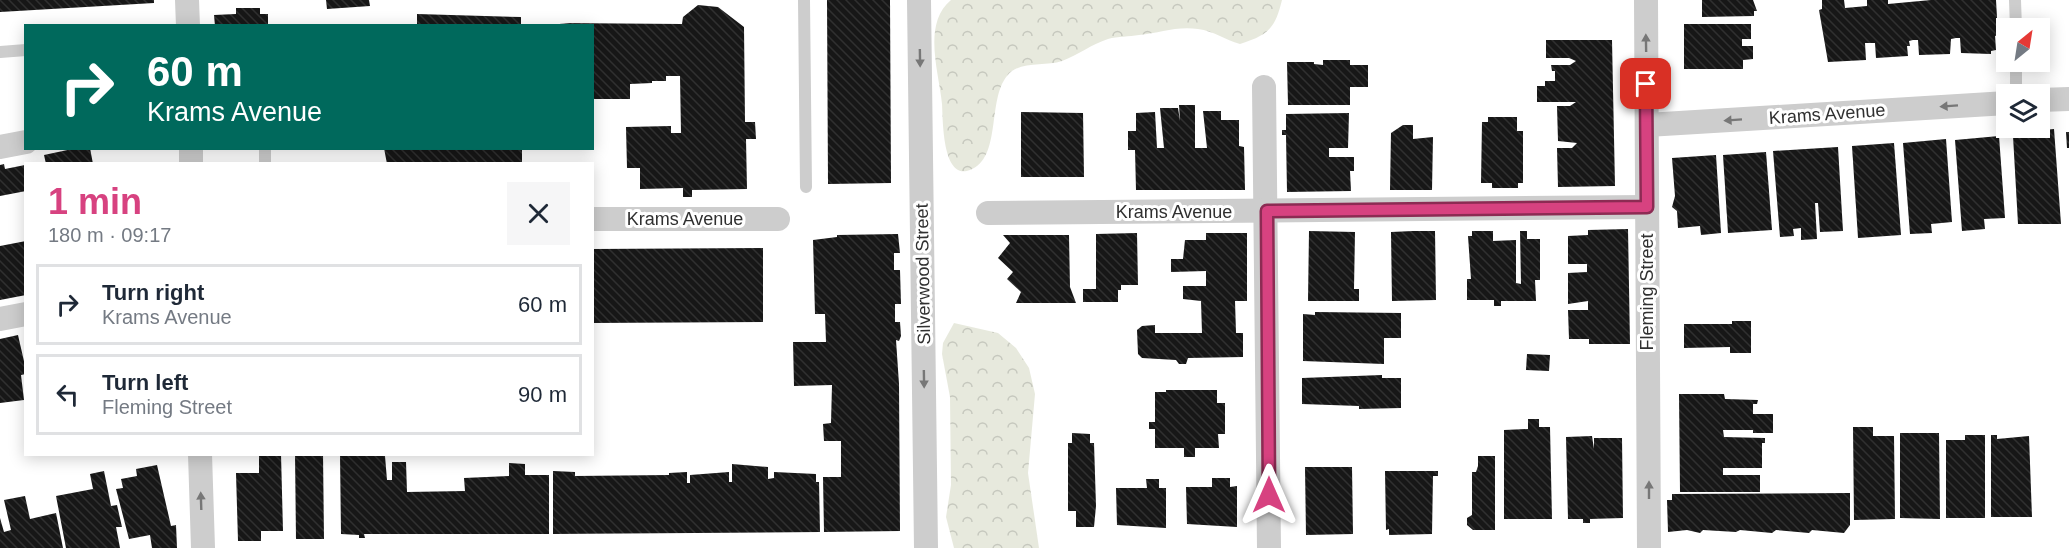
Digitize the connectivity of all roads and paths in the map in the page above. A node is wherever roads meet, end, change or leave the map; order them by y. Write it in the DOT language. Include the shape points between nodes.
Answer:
graph roads {
  1 [pos="187,0"];
  2 [pos="804,0"];
  3 [pos="920,0"];
  4 [pos="1646,0"];
  5 [pos="2015,0"];
  6 [pos="2016,18"];
  7 [pos="188,24"];
  8 [pos="24,50"];
  9 [pos="0,52"];
  10 [pos="1264,87"];
  11 [pos="2069,99"];
  12 [pos="2050,100"];
  13 [pos="1996,103"];
  14 [pos="1647,125"];
  15 [pos="24,142"];
  16 [pos="0,147"];
  17 [pos="806,187"];
  18 [pos="1647,207"];
  19 [pos="1267,211"];
  20 [pos="988,213"];
  21 [pos="594,219"];
  22 [pos="778,219"];
  23 [pos="24,314"];
  24 [pos="0,319"];
  25 [pos="200,456"];
  26 [pos="203,548"];
  27 [pos="926,548"];
  28 [pos="1269,548"];
  29 [pos="1649,548"];
  1 -- 7 [label="street"];
  2 -- 17 [label="lane"];
  3 -- 27 [label="street, Silverwood Street, one-way"];
  14 -- 4 [label="street, Fleming Street, one-way"];
  5 -- 6 [label="lane"];
  8 -- 9 [label="lane"];
  10 -- 19 [label="street"];
  11 -- 12 [label="street"];
  13 -- 14 [label="street, Krams Avenue, one-way"];
  14 -- 18 [label="street, Fleming Street"];
  15 -- 16 [label="street"];
  18 -- 19 [label="street, Krams Avenue"];
  29 -- 18 [label="street, Fleming Street, one-way"];
  19 -- 20 [label="street, Krams Avenue"];
  19 -- 28 [label="street"];
  21 -- 22 [label="street, Krams Avenue"];
  23 -- 24 [label="street"];
  26 -- 25 [label="street, one-way"];
}
